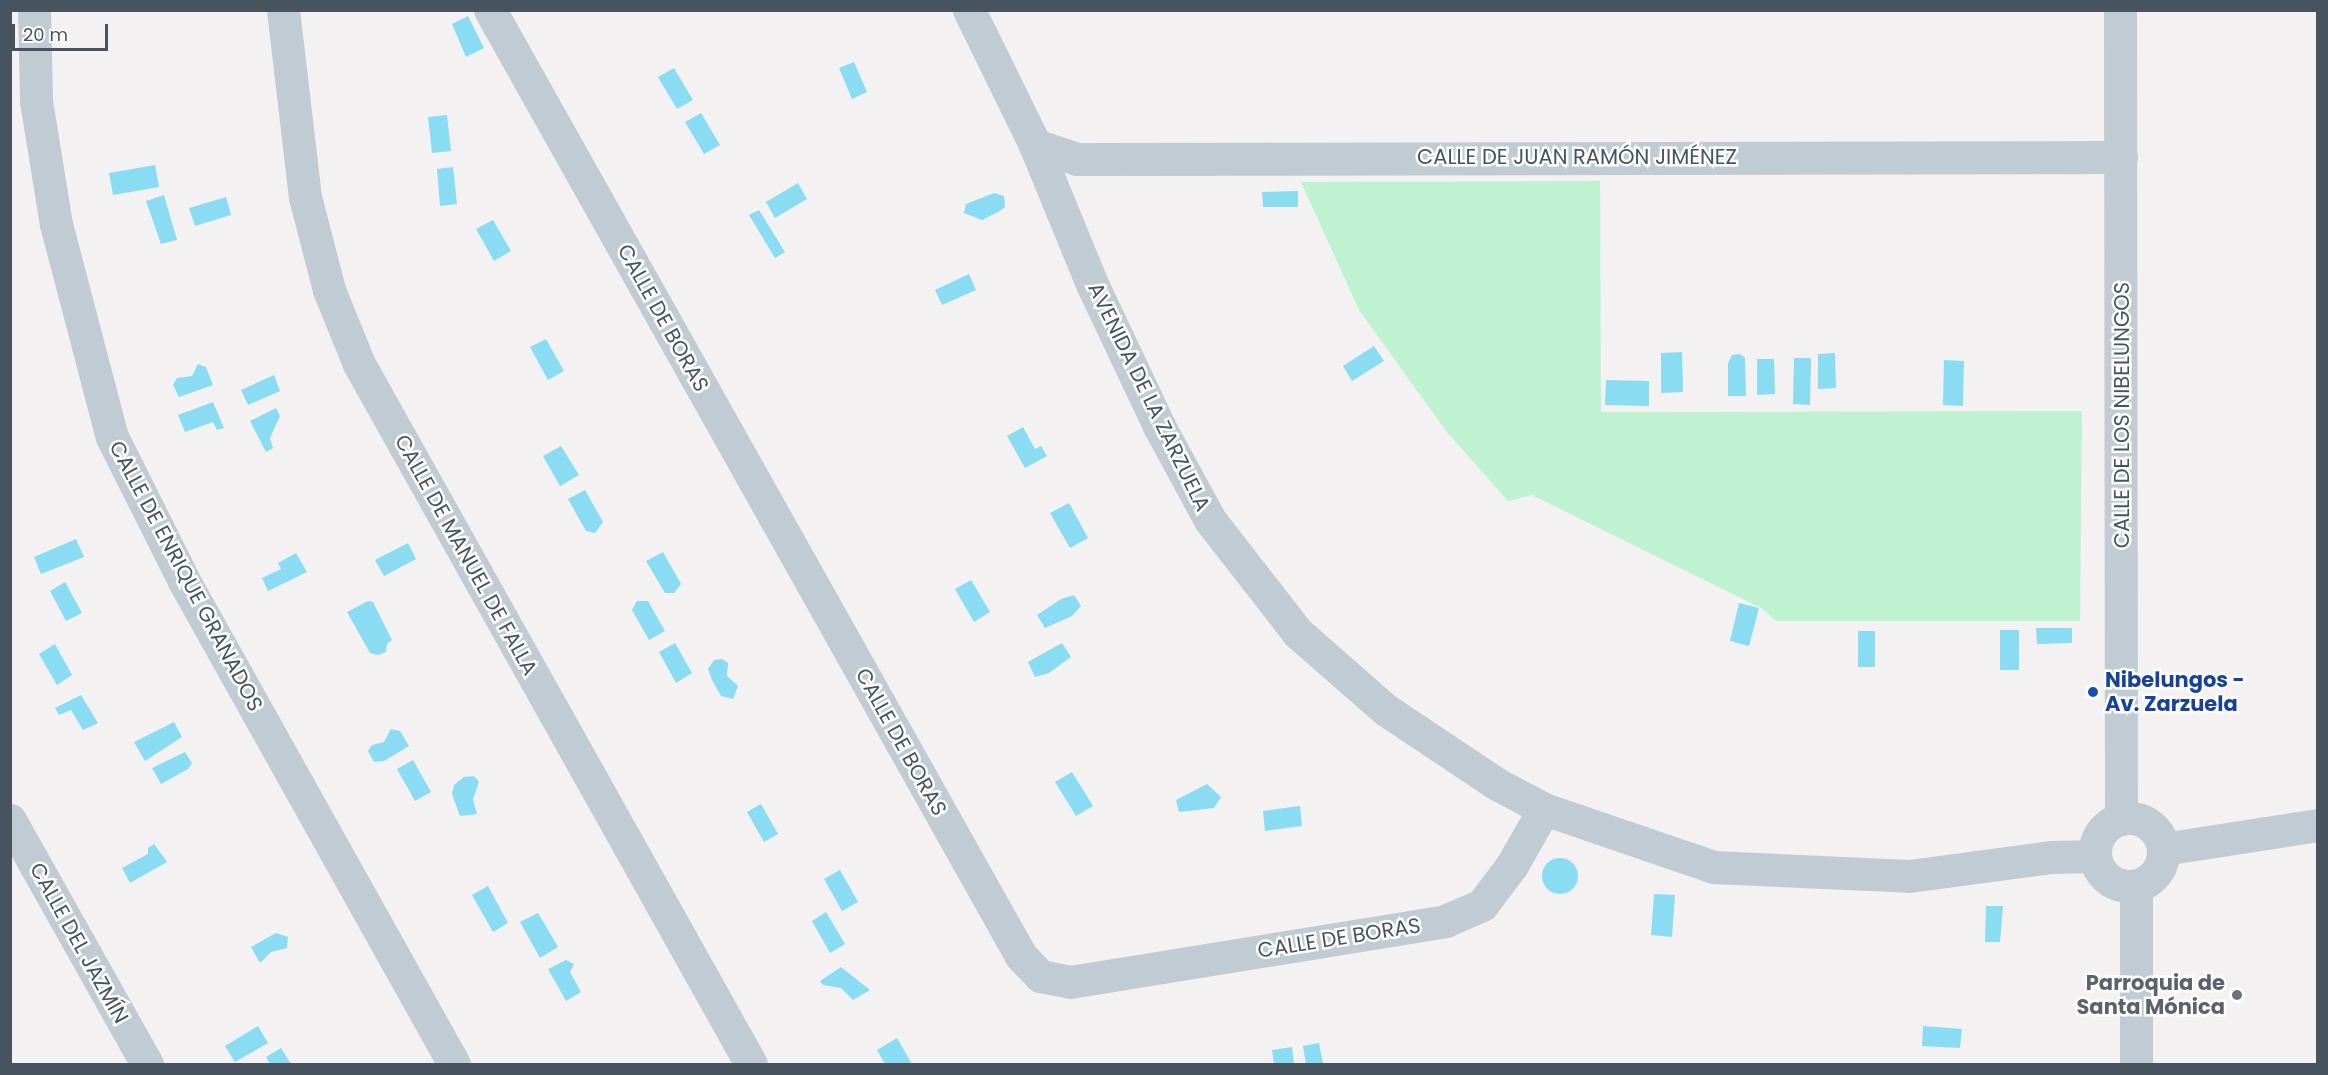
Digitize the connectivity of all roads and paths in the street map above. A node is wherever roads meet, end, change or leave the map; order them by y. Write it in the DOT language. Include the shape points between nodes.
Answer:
graph roads {
  1 [pos="34,10"];
  2 [pos="283,10"];
  3 [pos="490,10"];
  4 [pos="969,10"];
  5 [pos="2120,10"];
  6 [pos="1035,145"];
  7 [pos="2121,157"];
  8 [pos="1544,809"];
  9 [pos="2121,819"];
  10 [pos="10,820"];
  11 [pos="2318,825"];
  12 [pos="2163,849"];
  13 [pos="2094,856"];
  14 [pos="2136,886"];
  15 [pos="2136,1020"];
  16 [pos="147,1065"];
  17 [pos="454,1065"];
  18 [pos="751,1065"];
  19 [pos="2117,1065"];
  20 [pos="2136,1065"];
  21 [pos="2146,1065"];
  1 -- 17 [label="street, CALLE DE ENRIQUE GRANADOS" via="36,101 56,224 112,437 184,581"];
  2 -- 18 [label="street, CALLE DE MANUEL DE FALLA" via="305,197 329,290 359,364"];
  3 -- 8 [label="street, CALLE DE BORAS" via="1021,956 1041,976 1070,982 1445,921 1482,905 1512,865"];
  4 -- 6 [label="street, AVENIDA DE LA ZARZUELA"];
  5 -- 7 [label="street, CALLE DE LOS NIBELUNGOS"];
  6 -- 7 [label="street, CALLE DE JUAN RAMÓN JIMÉNEZ" via="1077,159"];
  6 -- 8 [label="street, AVENIDA DE LA ZARZUELA" via="1092,284 1210,520 1298,633 1386,710 1497,784"];
  7 -- 9 [label="street, CALLE DE LOS NIBELUNGOS"];
  8 -- 13 [label="street, AVENIDA DE LA ZARZUELA" via="1713,867 1909,876"];
  9 -- 12 [label="street" via="2140,819 2155,829"];
  9 -- 13 [label="street" via="2106,826 2097,838"];
  10 -- 16 [label="street, CALLE DEL JAZMÍN"];
  11 -- 12 [label="street"];
  12 -- 14 [label="street" via="2161,864 2151,879"];
  13 -- 14 [label="street" via="2101,873 2117,885"];
  14 -- 15 [label="street"];
  15 -- 19 [label="street"];
  15 -- 20 [label="street"];
  15 -- 21 [label="street"];
}
